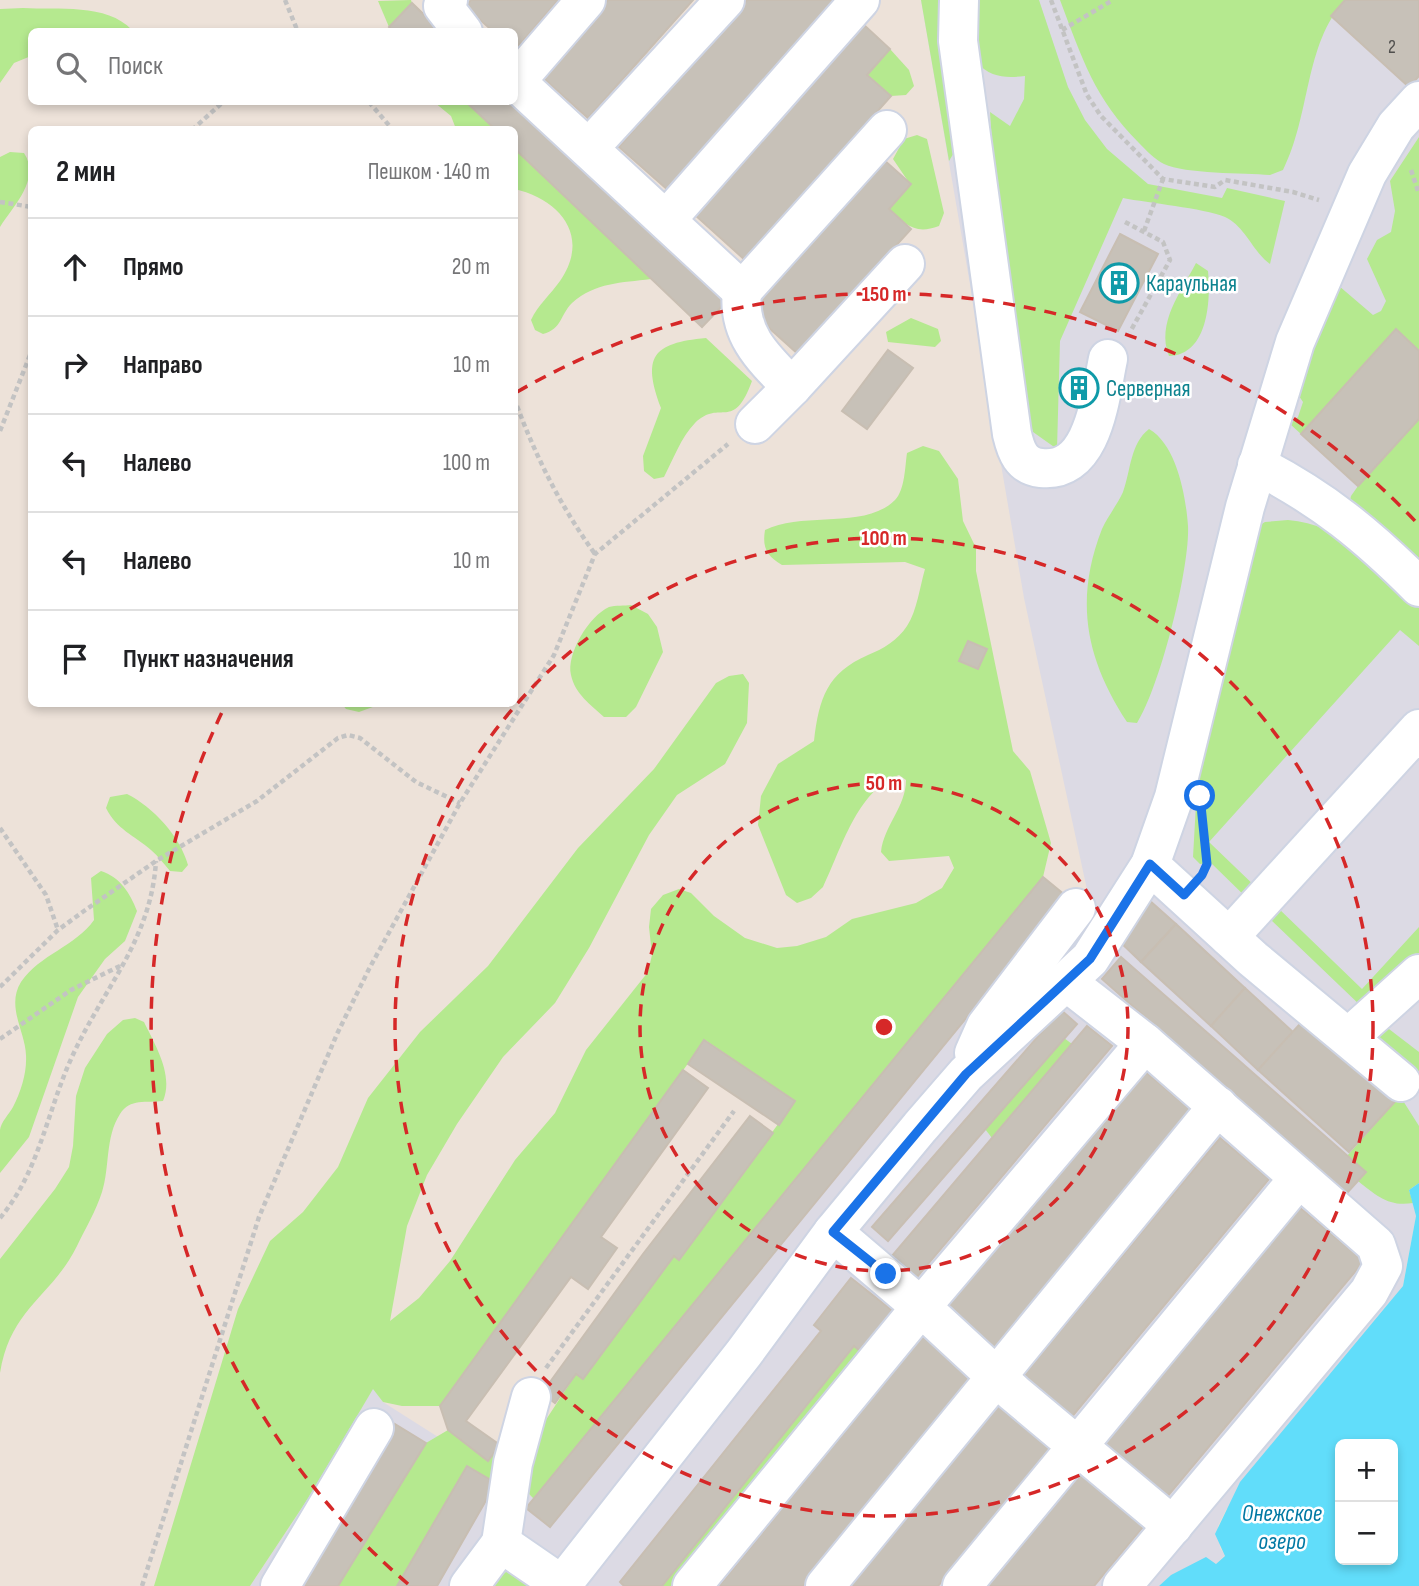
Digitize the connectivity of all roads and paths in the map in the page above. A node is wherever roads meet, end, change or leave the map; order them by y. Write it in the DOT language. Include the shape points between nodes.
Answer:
graph roads {
  1 [pos="285,0"];
  2 [pos="448,0"];
  3 [pos="586,0"];
  4 [pos="725,0"];
  5 [pos="860,0"];
  6 [pos="959,0"];
  7 [pos="1051,0"];
  8 [pos="1113,0"];
  9 [pos="294,28"];
  10 [pos="460,28"];
  11 [pos="1062,30"];
  12 [pos="518,77"];
  13 [pos="518,83"];
  14 [pos="1419,101"];
  15 [pos="220,105"];
  16 [pos="372,105"];
  17 [pos="196,126"];
  18 [pos="390,126"];
  19 [pos="887,130"];
  20 [pos="589,148"];
  21 [pos="1163,179"];
  22 [pos="1293,192"];
  23 [pos="0,202"];
  24 [pos="28,206"];
  25 [pos="666,220"];
  26 [pos="1125,222"];
  27 [pos="1144,231"];
  28 [pos="905,264"];
  29 [pos="741,291"];
  30 [pos="1108,359"];
  31 [pos="28,360"];
  32 [pos="792,387"];
  33 [pos="518,409"];
  34 [pos="755,424"];
  35 [pos="0,431"];
  36 [pos="1257,465"];
  37 [pos="595,554"];
  38 [pos="1419,587"];
  39 [pos="1419,729"];
  40 [pos="460,803"];
  41 [pos="1203,820"];
  42 [pos="0,828"];
  43 [pos="156,861"];
  44 [pos="1150,864"];
  45 [pos="1184,895"];
  46 [pos="1076,908"];
  47 [pos="58,930"];
  48 [pos="1229,937"];
  49 [pos="124,964"];
  50 [pos="1419,974"];
  51 [pos="1068,983"];
  52 [pos="0,987"];
  53 [pos="1350,1036"];
  54 [pos="0,1039"];
  55 [pos="1145,1043"];
  56 [pos="966,1074"];
  57 [pos="1402,1082"];
  58 [pos="1218,1106"];
  59 [pos="734,1111"];
  60 [pos="1299,1178"];
  61 [pos="0,1218"];
  62 [pos="833,1232"];
  63 [pos="921,1307"];
  64 [pos="997,1378"];
  65 [pos="531,1397"];
  66 [pos="374,1428"];
  67 [pos="1076,1445"];
  68 [pos="1173,1526"];
  69 [pos="501,1543"];
  70 [pos="142,1586"];
  71 [pos="280,1586"];
  72 [pos="469,1586"];
  73 [pos="561,1586"];
  74 [pos="692,1586"];
  75 [pos="825,1586"];
  76 [pos="962,1586"];
  77 [pos="1122,1586"];
  1 -- 9 [label="path"];
  2 -- 10 [label="lane" via="443,6"];
  3 -- 12 [label="lane"];
  4 -- 20 [label="lane"];
  5 -- 25 [label="lane"];
  6 -- 30 [label="lane" via="958,41 988,274 1012,434 1015,448 1027,464 1059,467 1078,453 1092,428"];
  7 -- 11 [label="path"];
  8 -- 11 [label="path"];
  11 -- 21 [label="path" via="1094,107"];
  13 -- 20 [label="lane"];
  14 -- 36 [label="lane" via="1385,143 1348,214 1295,342"];
  15 -- 17 [label="path"];
  16 -- 18 [label="path"];
  19 -- 29 [label="lane"];
  20 -- 25 [label="lane"];
  21 -- 22 [label="path" via="1214,187 1225,180"];
  21 -- 27 [label="path"];
  23 -- 24 [label="path"];
  25 -- 29 [label="lane"];
  26 -- 27 [label="path"];
  27 -- 30 [label="path" via="1166,246 1168,265 1134,327"];
  28 -- 32 [label="lane"];
  29 -- 32 [label="lane" via="741,317 750,340"];
  31 -- 35 [label="path"];
  32 -- 34 [label="lane"];
  33 -- 37 [label="path" via="553,492"];
  34 -- 37 [label="path"];
  36 -- 38 [label="lane" via="1326,504"];
  36 -- 44 [label="lane" via="1174,797"];
  37 -- 40 [label="path" via="554,655"];
  39 -- 48 [label="lane"];
  40 -- 43 [label="path" via="416,782 360,738 348,735 257,801"];
  40 -- 70 [label="path" via="337,1034 259,1217"];
  41 -- 45 [label="path" via="1207,864"];
  42 -- 47 [label="path" via="46,895"];
  43 -- 47 [label="path"];
  43 -- 49 [label="path" via="148,916"];
  44 -- 45 [label="lane"];
  44 -- 51 [label="lane" via="1094,953"];
  45 -- 48 [label="lane"];
  46 -- 56 [label="lane" via="986,1026"];
  47 -- 52 [label="path"];
  48 -- 53 [label="lane"];
  49 -- 54 [label="path" via="71,990"];
  49 -- 61 [label="path" via="83,1033 27,1177"];
  50 -- 53 [label="lane"];
  51 -- 55 [label="lane"];
  51 -- 56 [label="lane"];
  53 -- 57 [label="lane"];
  55 -- 58 [label="lane"];
  55 -- 63 [label="lane"];
  56 -- 62 [label="lane"];
  58 -- 60 [label="lane"];
  58 -- 64 [label="lane"];
  59 -- 65 [label="path" via="564,1342"];
  60 -- 67 [label="lane"];
  60 -- 68 [label="lane" via="1376,1245 1383,1266 1369,1292"];
  62 -- 63 [label="lane"];
  62 -- 73 [label="lane" via="736,1364"];
  63 -- 64 [label="lane"];
  63 -- 74 [label="lane"];
  64 -- 67 [label="lane"];
  64 -- 75 [label="lane"];
  65 -- 69 [label="lane" via="513,1463"];
  66 -- 71 [label="lane"];
  67 -- 68 [label="lane"];
  67 -- 76 [label="lane"];
  68 -- 77 [label="lane"];
  69 -- 72 [label="lane"];
  69 -- 73 [label="lane"];
}
